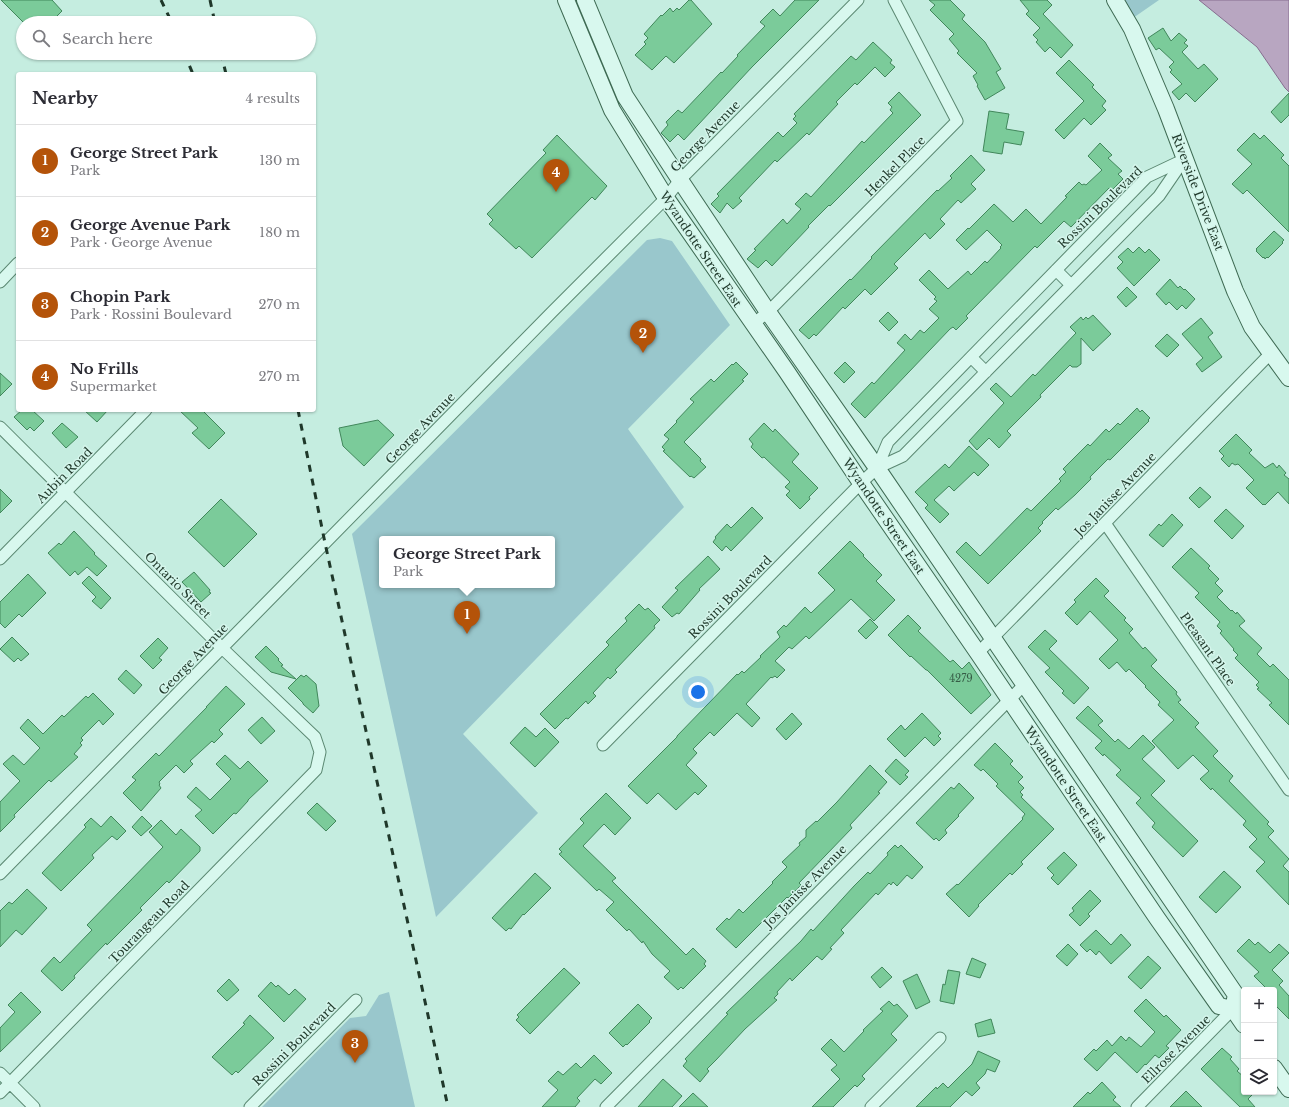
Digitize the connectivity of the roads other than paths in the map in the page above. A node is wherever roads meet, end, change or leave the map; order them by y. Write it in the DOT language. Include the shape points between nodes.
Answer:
graph roads {
  1 [pos="566,0"];
  2 [pos="585,0"];
  3 [pos="858,0"];
  4 [pos="894,0"];
  5 [pos="1115,0"];
  6 [pos="1185,158"];
  7 [pos="680,180"];
  8 [pos="666,198"];
  9 [pos="16,265"];
  10 [pos="1056,270"];
  11 [pos="0,282"];
  12 [pos="1071,285"];
  13 [pos="768,312"];
  14 [pos="753,324"];
  15 [pos="1271,353"];
  16 [pos="971,357"];
  17 [pos="986,372"];
  18 [pos="1289,378"];
  19 [pos="144,412"];
  20 [pos="0,426"];
  21 [pos="877,468"];
  22 [pos="861,483"];
  23 [pos="66,492"];
  24 [pos="1105,523"];
  25 [pos="0,559"];
  26 [pos="993,638"];
  27 [pos="222,648"];
  28 [pos="978,653"];
  29 [pos="1024,685"];
  30 [pos="1008,700"];
  31 [pos="603,746"];
  32 [pos="316,770"];
  33 [pos="1289,790"];
  34 [pos="0,874"];
  35 [pos="356,1000"];
  36 [pos="1233,1009"];
  37 [pos="1243,1023"];
  38 [pos="940,1038"];
  39 [pos="1277,1072"];
  40 [pos="0,1073"];
  41 [pos="10,1083"];
  42 [pos="1289,1089"];
  43 [pos="0,1093"];
  44 [pos="34,1107"];
  45 [pos="250,1107"];
  46 [pos="606,1107"];
  47 [pos="871,1107"];
  48 [pos="1137,1107"];
  1 -- 8 [label="main road, Wyandotte Street East" via="612,110"];
  2 -- 7 [label="main road, Wyandotte Street East" via="625,96"];
  3 -- 7 [label="street, George Avenue"];
  4 -- 13 [label="street, Henkel Place" via="957,121"];
  5 -- 6 [label="main road, Riverside Drive East" via="1132,29"];
  6 -- 10 [label="street, Rossini Boulevard" via="1147,177"];
  6 -- 12 [label="street, Rossini Boulevard" via="1160,196"];
  6 -- 15 [label="main road, Riverside Drive East" via="1235,291 1252,327"];
  7 -- 8 [label="street, George Avenue"];
  7 -- 13 [label="main road, Wyandotte Street East"];
  8 -- 14 [label="main road, Wyandotte Street East"];
  8 -- 27 [label="street, George Avenue"];
  9 -- 11 [label="street"];
  10 -- 12 [label="street"];
  10 -- 16 [label="street, Rossini Boulevard"];
  12 -- 17 [label="street, Rossini Boulevard"];
  13 -- 14 [label="street, Henkel Place"];
  13 -- 21 [label="main road, Wyandotte Street East"];
  14 -- 22 [label="main road, Wyandotte Street East"];
  15 -- 18 [label="main road, Riverside Drive East"];
  15 -- 24 [label="street, Jos Janisse Avenue"];
  16 -- 17 [label="street"];
  16 -- 21 [label="street, Rossini Boulevard" via="888,442"];
  17 -- 21 [label="street, Rossini Boulevard" via="903,456"];
  19 -- 23 [label="street, Aubin Road"];
  20 -- 23 [label="street, Ontario Street"];
  21 -- 22 [label="street, Rossini Boulevard"];
  21 -- 26 [label="main road, Wyandotte Street East"];
  22 -- 28 [label="main road, Wyandotte Street East"];
  22 -- 31 [label="street, Rossini Boulevard"];
  23 -- 25 [label="street, Aubin Road"];
  23 -- 27 [label="street, Ontario Street"];
  24 -- 26 [label="street, Jos Janisse Avenue"];
  24 -- 33 [label="street, Pleasant Place"];
  26 -- 28 [label="street, Jos Janisse Avenue"];
  26 -- 29 [label="main road, Wyandotte Street East"];
  27 -- 32 [label="street, Ontario Street" via="315,737 320,752"];
  27 -- 34 [label="street, George Avenue"];
  28 -- 30 [label="main road, Wyandotte Street East"];
  29 -- 30 [label="street, Jos Janisse Avenue"];
  29 -- 36 [label="main road, Wyandotte Street East" via="1236,995"];
  30 -- 36 [label="main road, Wyandotte Street East" via="1219,1006"];
  30 -- 46 [label="street, Jos Janisse Avenue"];
  32 -- 41 [label="street, Tourangeau Road"];
  35 -- 45 [label="street, Rossini Boulevard"];
  36 -- 37 [label="main road"];
  36 -- 48 [label="street, Ellrose Avenue"];
  38 -- 47 [label="street"];
  39 -- 42 [label="main road"];
  40 -- 41 [label="street"];
  41 -- 43 [label="street, Tourangeau Road"];
  41 -- 44 [label="street"];
}
